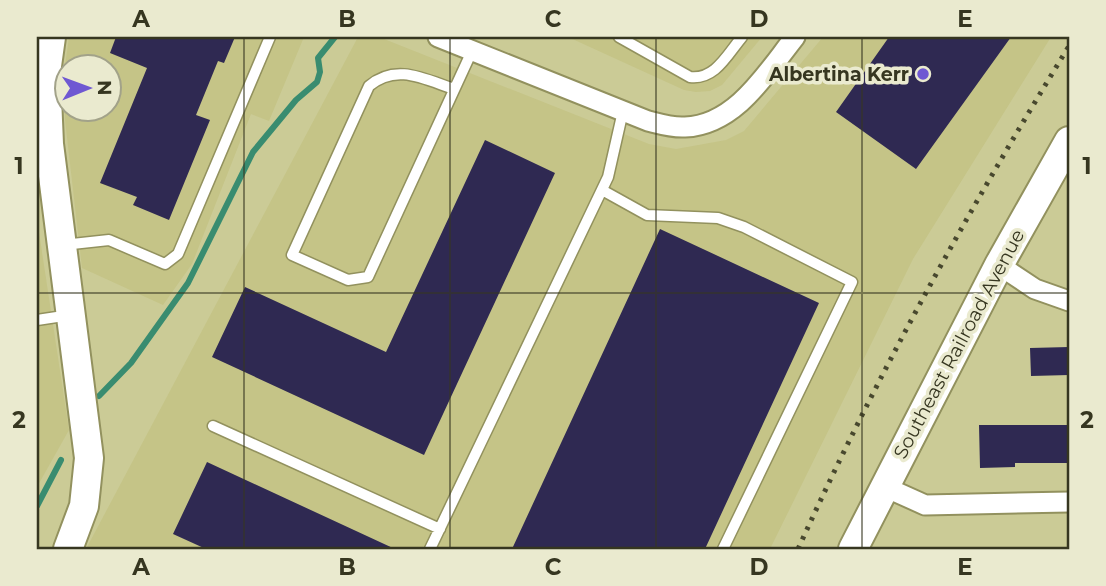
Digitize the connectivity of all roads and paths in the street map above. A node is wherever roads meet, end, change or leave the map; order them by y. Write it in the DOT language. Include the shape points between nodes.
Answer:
graph roads {
  1 [pos="51,37"];
  2 [pos="270,37"];
  3 [pos="438,37"];
  4 [pos="620,37"];
  5 [pos="741,37"];
  6 [pos="795,37"];
  7 [pos="472,51"];
  8 [pos="454,89"];
  9 [pos="623,111"];
  10 [pos="1069,141"];
  11 [pos="602,190"];
  12 [pos="61,246"];
  13 [pos="999,265"];
  14 [pos="1069,301"];
  15 [pos="71,315"];
  16 [pos="37,320"];
  17 [pos="213,426"];
  18 [pos="884,487"];
  19 [pos="1069,502"];
  20 [pos="440,529"];
  21 [pos="68,549"];
  22 [pos="430,549"];
  23 [pos="723,549"];
  24 [pos="853,549"];
  1 -- 12 [label="street" via="46,97 48,172"];
  2 -- 12 [label="lane" via="178,254 165,264 108,240"];
  3 -- 7 [label="street"];
  4 -- 5 [label="lane" via="690,77 701,78 712,73"];
  6 -- 9 [label="street" via="750,92 716,119 701,125 670,126"];
  7 -- 8 [label="lane"];
  7 -- 9 [label="street"];
  8 -- 8 [label="lane" via="368,277 348,280 292,255 369,86 380,76 404,73"];
  9 -- 11 [label="lane"];
  10 -- 13 [label="street, Southeast Railroad Avenue"];
  11 -- 20 [label="lane"];
  11 -- 23 [label="lane" via="647,215 718,218 744,227 852,282"];
  12 -- 15 [label="street"];
  13 -- 14 [label="street" via="1035,289"];
  13 -- 18 [label="street, Southeast Railroad Avenue"];
  15 -- 16 [label="lane"];
  15 -- 21 [label="street" via="89,458 84,506"];
  17 -- 20 [label="lane"];
  18 -- 19 [label="street" via="925,505"];
  18 -- 24 [label="street, Southeast Railroad Avenue"];
  20 -- 22 [label="lane"];
}
